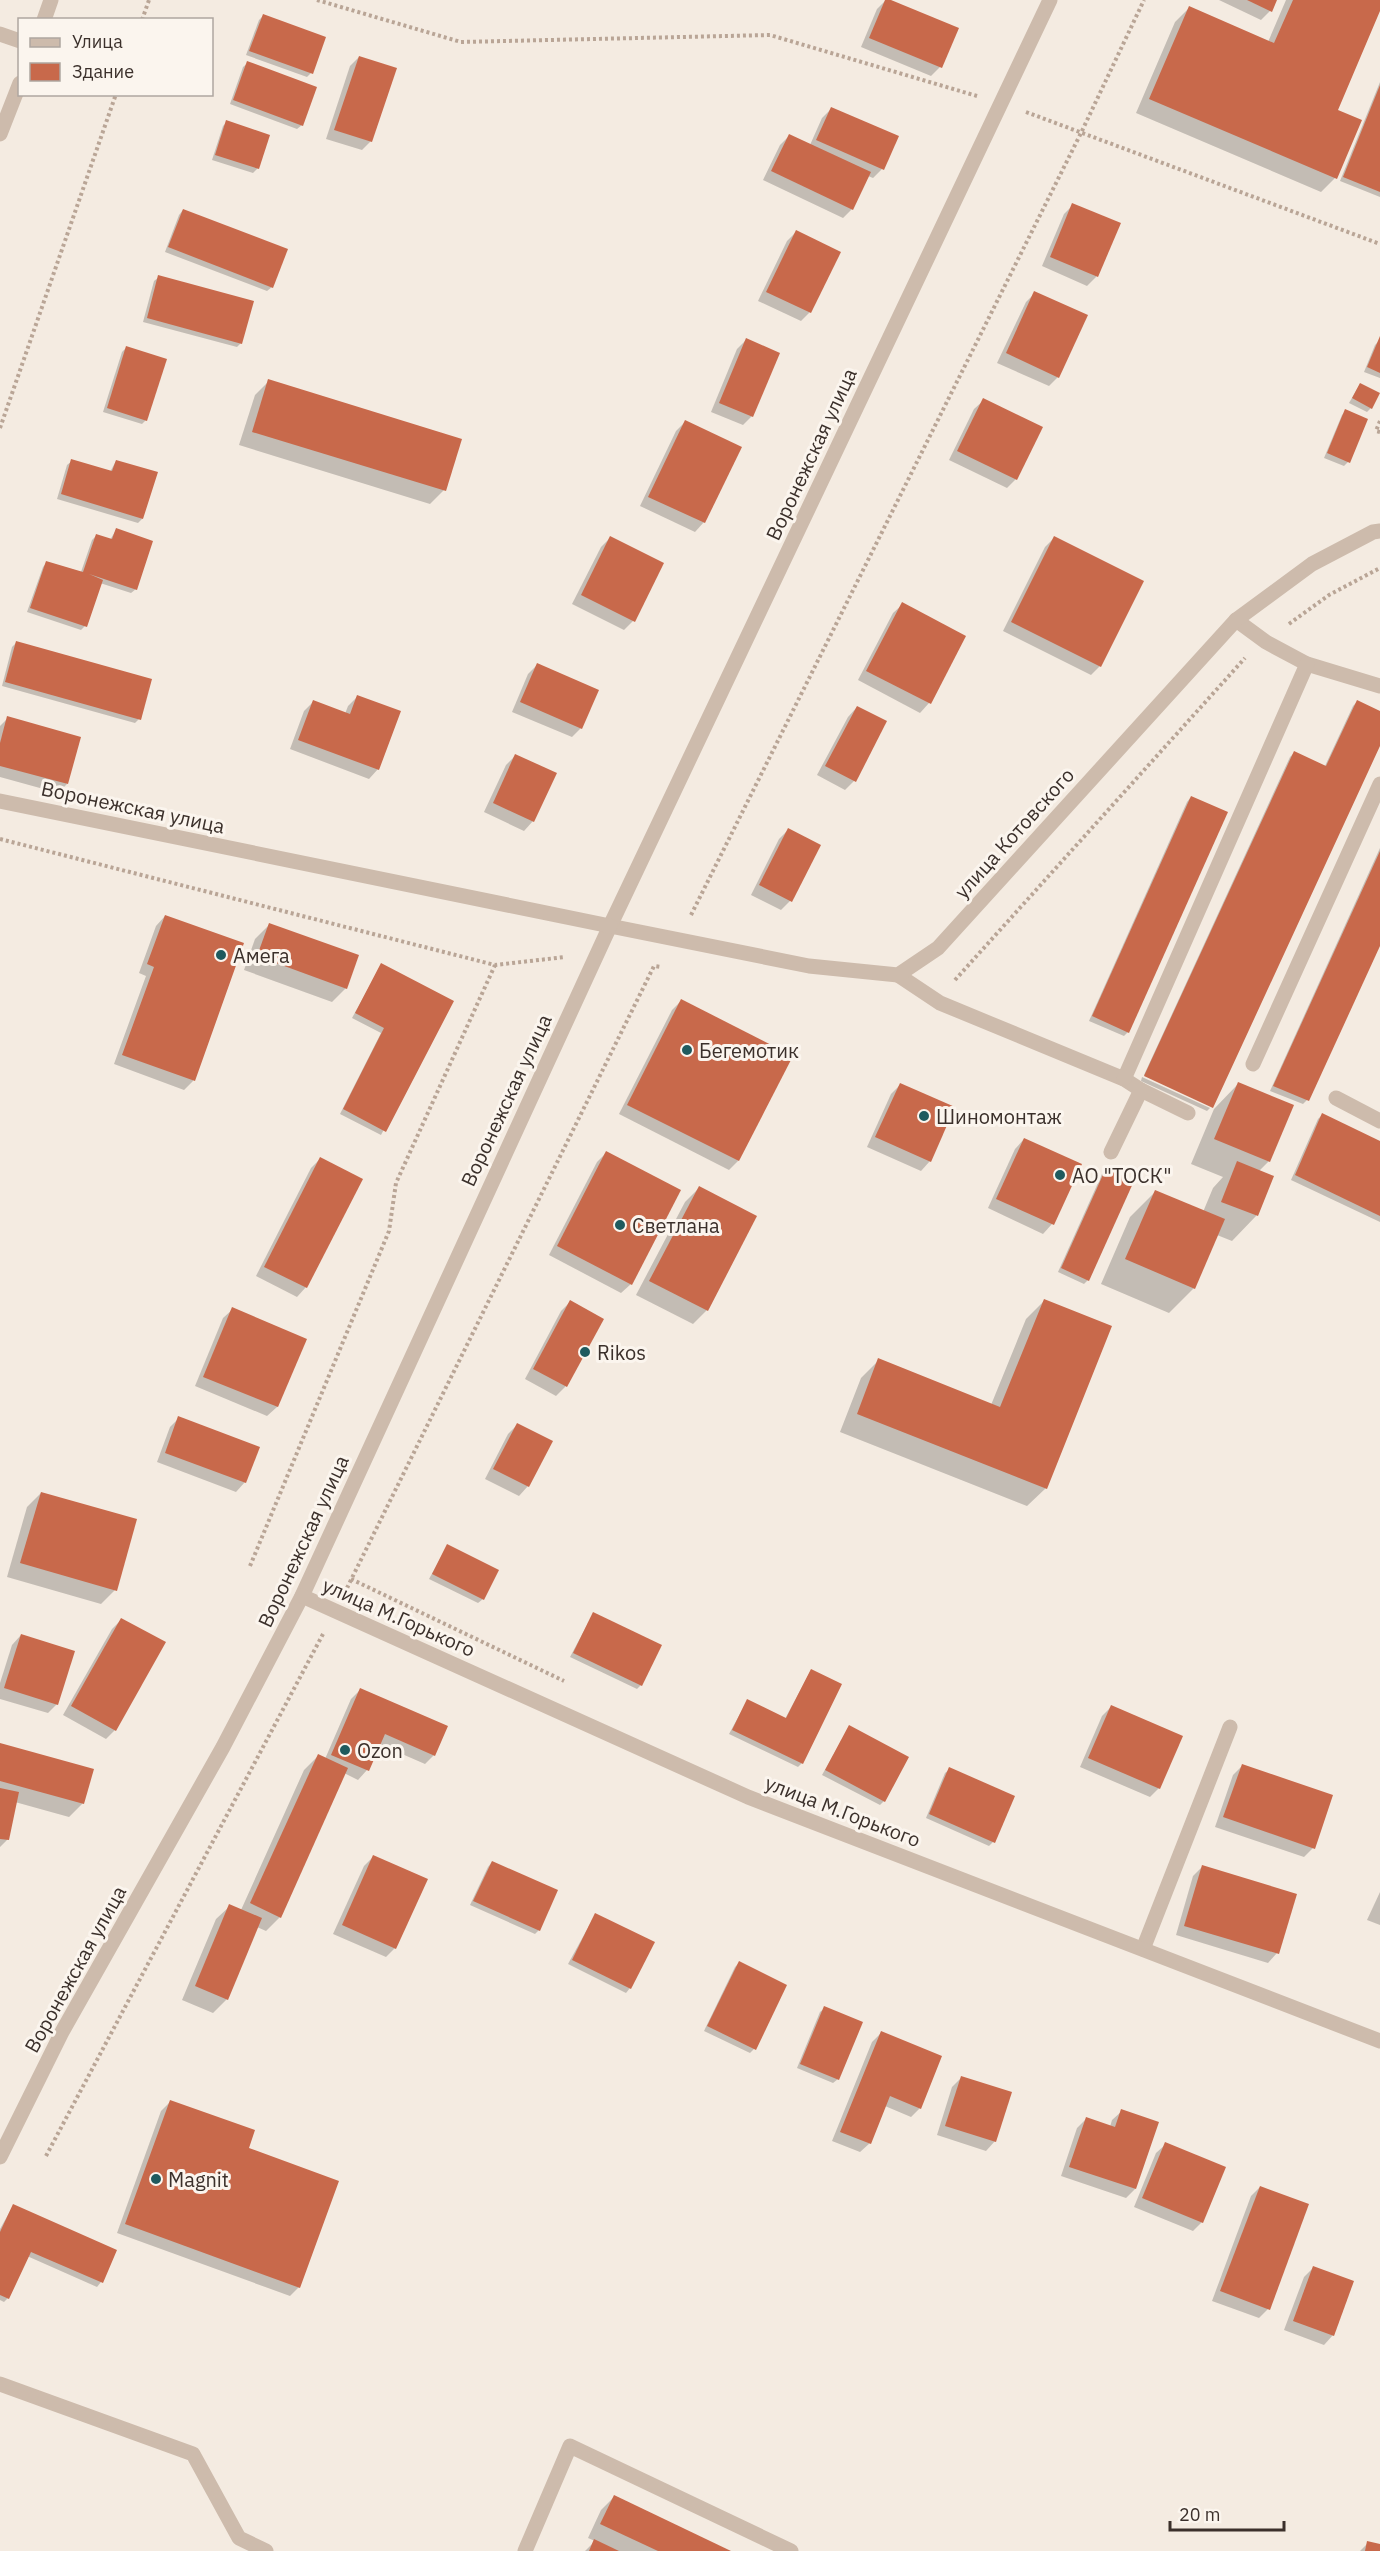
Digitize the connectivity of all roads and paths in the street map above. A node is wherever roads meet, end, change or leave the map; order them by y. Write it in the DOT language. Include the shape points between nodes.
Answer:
graph roads {
  1 [pos="51,0"];
  2 [pos="149,0"];
  3 [pos="317,0"];
  4 [pos="1050,0"];
  5 [pos="1144,0"];
  6 [pos="45,18"];
  7 [pos="143,18"];
  8 [pos="0,34"];
  9 [pos="18,40"];
  10 [pos="18,88"];
  11 [pos="115,96"];
  12 [pos="1001,103"];
  13 [pos="1081,133"];
  14 [pos="0,134"];
  15 [pos="1380,244"];
  16 [pos="1380,421"];
  17 [pos="0,428"];
  18 [pos="1380,432"];
  19 [pos="1380,531"];
  20 [pos="1380,568"];
  21 [pos="1236,620"];
  22 [pos="1282,629"];
  23 [pos="1253,650"];
  24 [pos="1307,663"];
  25 [pos="1380,686"];
  26 [pos="1380,784"];
  27 [pos="0,801"];
  28 [pos="0,839"];
  29 [pos="609,926"];
  30 [pos="679,940"];
  31 [pos="597,954"];
  32 [pos="643,963"];
  33 [pos="495,965"];
  34 [pos="654,966"];
  35 [pos="665,968"];
  36 [pos="898,975"];
  37 [pos="930,996"];
  38 [pos="1253,1064"];
  39 [pos="1124,1079"];
  40 [pos="1141,1090"];
  41 [pos="1336,1098"];
  42 [pos="1188,1113"];
  43 [pos="1380,1121"];
  44 [pos="1111,1152"];
  45 [pos="250,1566"];
  46 [pos="302,1596"];
  47 [pos="335,1611"];
  48 [pos="1230,1727"];
  49 [pos="1143,1949"];
  50 [pos="1380,2041"];
  51 [pos="46,2156"];
  52 [pos="0,2157"];
  53 [pos="0,2384"];
  54 [pos="236,2545"];
  55 [pos="266,2551"];
  56 [pos="525,2551"];
  57 [pos="791,2551"];
  1 -- 6 [label="street"];
  2 -- 7 [label="path"];
  3 -- 12 [label="path" via="461,42 770,35"];
  4 -- 12 [label="street, Воронежская улица"];
  5 -- 13 [label="path"];
  8 -- 9 [label="street"];
  10 -- 14 [label="street"];
  11 -- 17 [label="path"];
  12 -- 13 [label="path"];
  12 -- 29 [label="street, Воронежская улица"];
  13 -- 15 [label="path"];
  13 -- 30 [label="path"];
  16 -- 18 [label="path" via="1376,431"];
  19 -- 21 [label="street, улица Котовского" via="1312,564"];
  20 -- 22 [label="path" via="1329,595"];
  21 -- 24 [label="street" via="1266,642"];
  21 -- 36 [label="street, улица Котовского" via="938,948"];
  23 -- 37 [label="path" via="956,979"];
  24 -- 25 [label="street"];
  24 -- 39 [label="street"];
  26 -- 38 [label="street"];
  27 -- 29 [label="street, Воронежская улица"];
  28 -- 33 [label="path"];
  29 -- 30 [label="street"];
  29 -- 31 [label="street, Воронежская улица"];
  30 -- 34 [label="path"];
  30 -- 36 [label="street" via="808,966"];
  31 -- 33 [label="path"];
  31 -- 46 [label="street, Воронежская улица"];
  32 -- 34 [label="path"];
  33 -- 45 [label="path" via="396,1183 389,1231"];
  34 -- 35 [label="path"];
  34 -- 47 [label="path"];
  36 -- 37 [label="street"];
  37 -- 39 [label="street"];
  39 -- 40 [label="street"];
  40 -- 42 [label="street"];
  40 -- 44 [label="street"];
  41 -- 43 [label="street"];
  46 -- 47 [label="street, улица М.Горького"];
  46 -- 52 [label="street, Воронежская улица" via="223,1747 62,2032"];
  47 -- 49 [label="street, улица М.Горького" via="748,1797"];
  47 -- 51 [label="path"];
  48 -- 49 [label="street"];
  49 -- 50 [label="street, улица М.Горького"];
  53 -- 54 [label="street" via="193,2454"];
  54 -- 55 [label="street"];
  56 -- 57 [label="street" via="570,2446"];
}
